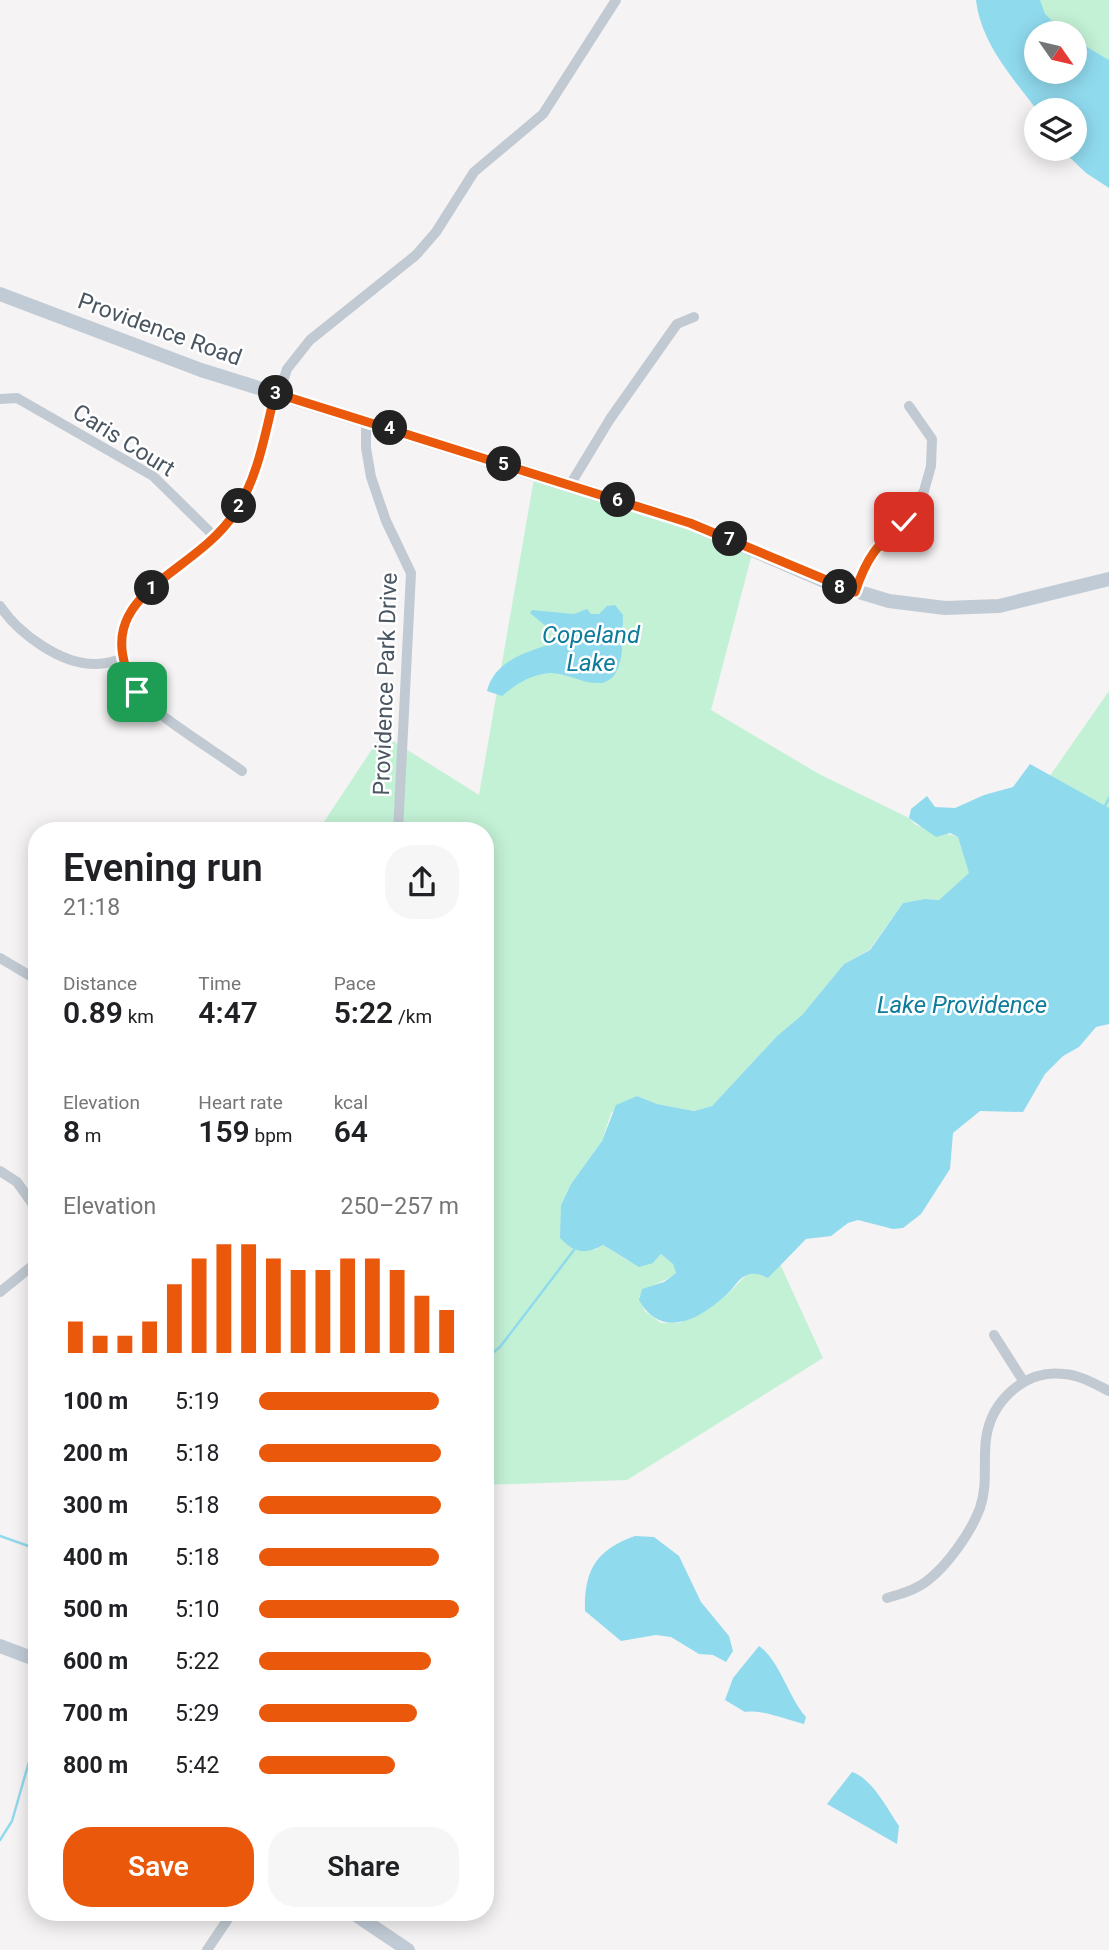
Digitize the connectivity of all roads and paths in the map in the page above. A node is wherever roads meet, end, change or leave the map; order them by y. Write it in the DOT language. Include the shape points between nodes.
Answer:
graph roads {
  1 [pos="616,0"];
  2 [pos="0,294"];
  3 [pos="694,317"];
  4 [pos="277,394"];
  5 [pos="0,399"];
  6 [pos="909,406"];
  7 [pos="366,421"];
  8 [pos="570,485"];
  9 [pos="214,536"];
  10 [pos="1109,579"];
  11 [pos="855,592"];
  12 [pos="0,606"];
  13 [pos="123,659"];
  14 [pos="242,771"];
  15 [pos="398,822"];
  16 [pos="0,958"];
  17 [pos="28,975"];
  18 [pos="0,1171"];
  19 [pos="28,1197"];
  20 [pos="28,1269"];
  21 [pos="0,1292"];
  22 [pos="994,1335"];
  23 [pos="1024,1382"];
  24 [pos="1109,1391"];
  25 [pos="887,1598"];
  26 [pos="0,1646"];
  27 [pos="28,1657"];
  28 [pos="227,1921"];
  29 [pos="365,1921"];
  30 [pos="207,1950"];
  31 [pos="408,1950"];
  1 -- 4 [label="street" via="543,114 474,172 416,255 310,340 288,369"];
  2 -- 4 [label="street, Providence Road"];
  3 -- 8 [label="street" via="677,324"];
  4 -- 7 [label="street, Providence Road"];
  4 -- 9 [label="street" via="248,490"];
  5 -- 9 [label="street, Caris Court" via="17,398 153,476"];
  6 -- 11 [label="street" via="932,439 924,491 904,522 866,561"];
  7 -- 8 [label="street, Providence Road"];
  7 -- 15 [label="street, Providence Park Drive" via="371,477 411,572"];
  8 -- 11 [label="street, Providence Road" via="690,523"];
  9 -- 13 [label="street" via="128,611"];
  10 -- 11 [label="street, Providence Road" via="1022,602 975,608 917,606"];
  12 -- 13 [label="street" via="10,621 67,657 95,664"];
  13 -- 14 [label="street" via="125,671 146,702"];
  16 -- 17 [label="street"];
  18 -- 19 [label="street" via="17,1182"];
  20 -- 21 [label="street"];
  22 -- 23 [label="street"];
  23 -- 24 [label="street" via="1063,1373"];
  23 -- 25 [label="street" via="1001,1402 990,1423 983,1496 967,1531 927,1581"];
  26 -- 27 [label="street"];
  28 -- 30 [label="street"];
  29 -- 31 [label="street"];
}
